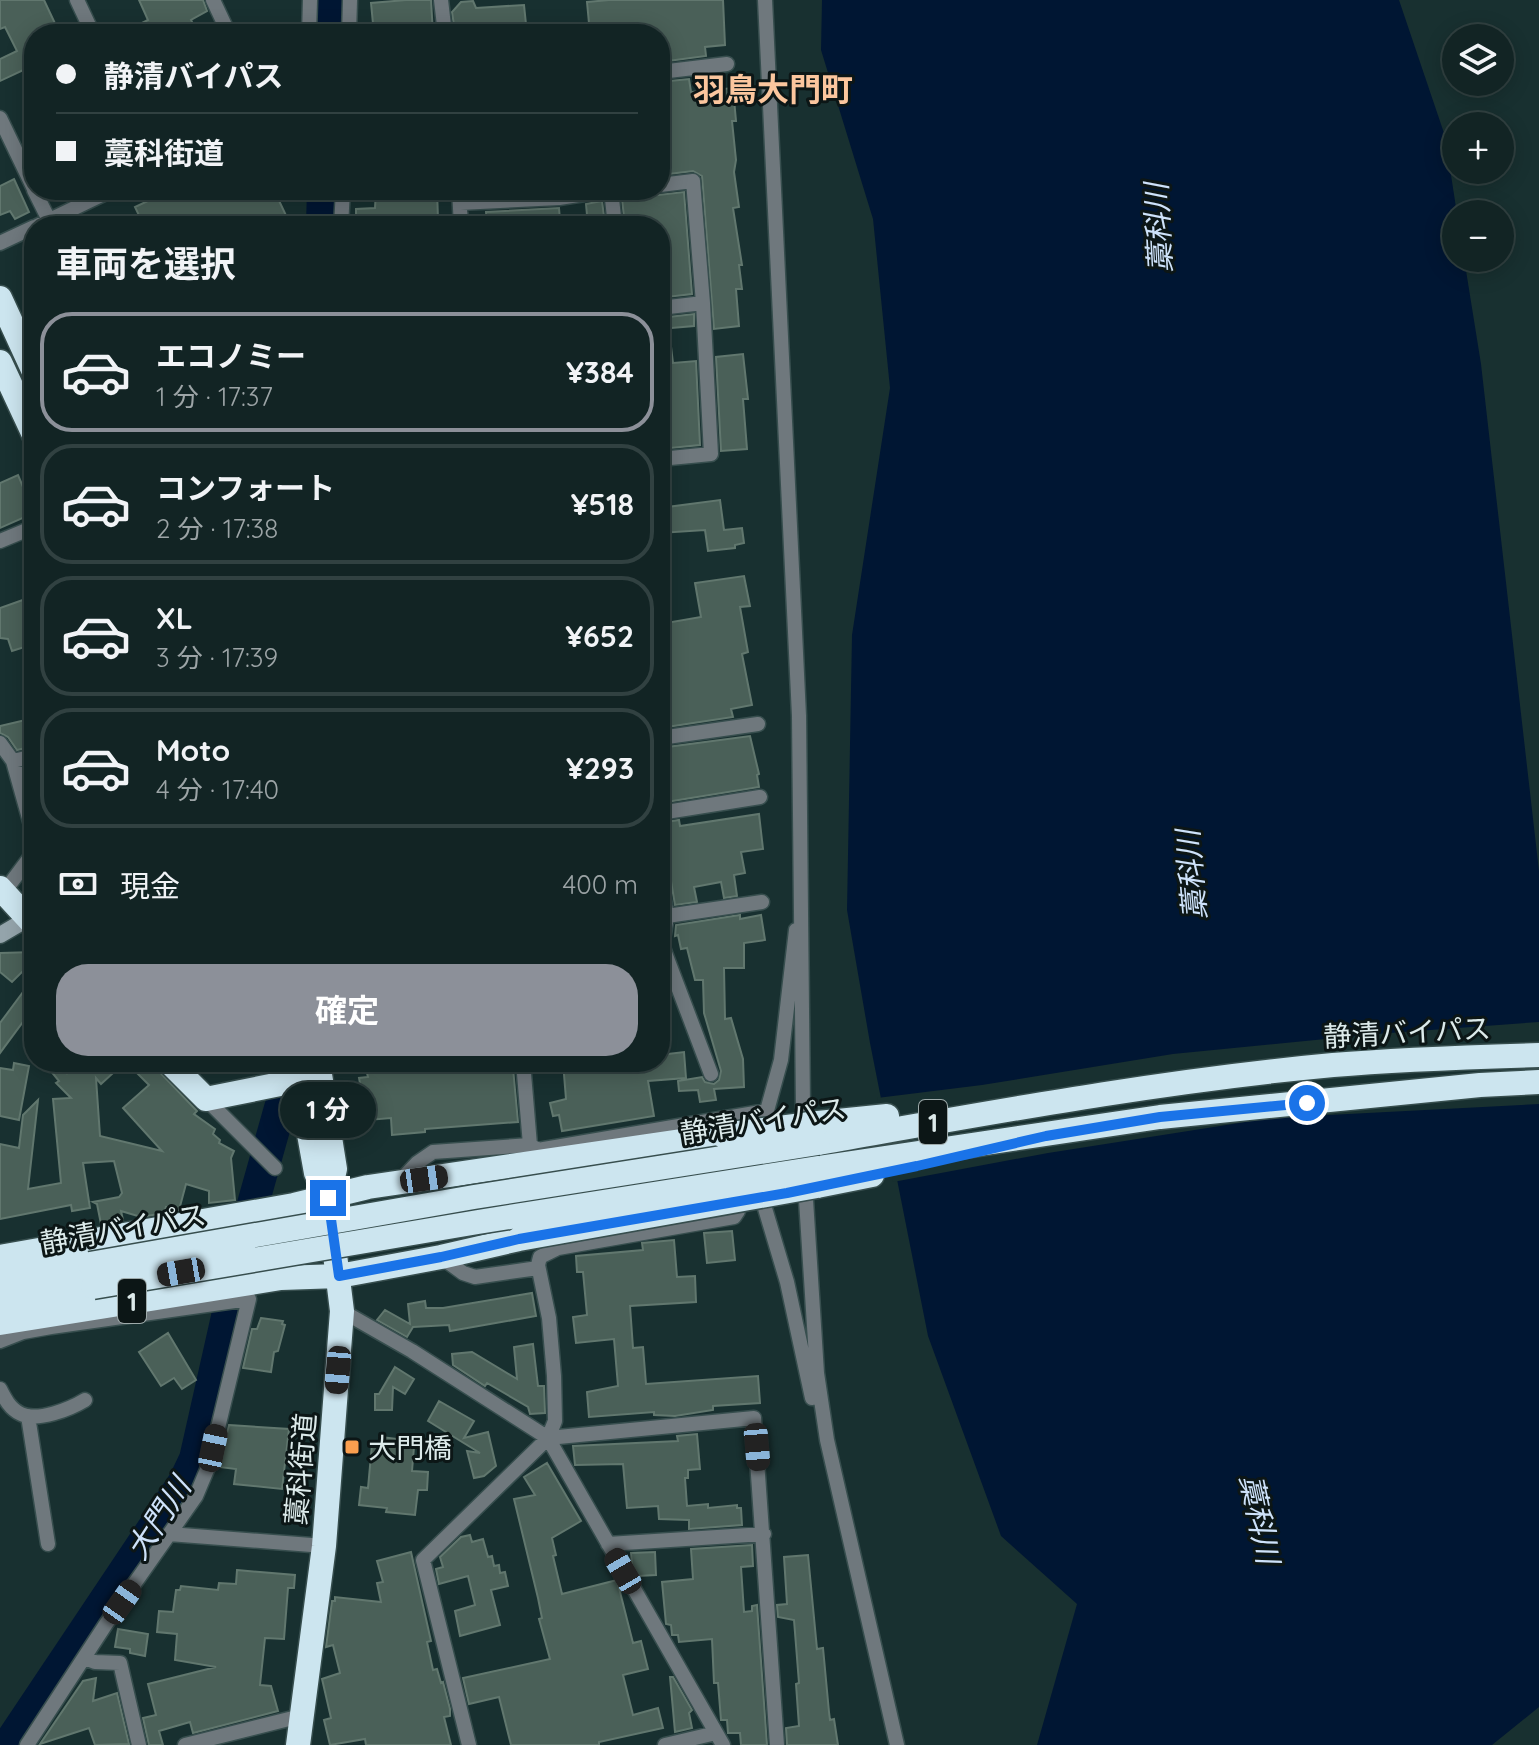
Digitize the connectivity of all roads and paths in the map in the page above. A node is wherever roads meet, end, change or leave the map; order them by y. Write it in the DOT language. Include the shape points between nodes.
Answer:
graph roads {
  1 [pos="77,0"];
  2 [pos="213,0"];
  3 [pos="310,0"];
  4 [pos="350,0"];
  5 [pos="441,0"];
  6 [pos="765,0"];
  7 [pos="88,24"];
  8 [pos="224,24"];
  9 [pos="309,24"];
  10 [pos="349,24"];
  11 [pos="444,24"];
  12 [pos="727,64"];
  13 [pos="670,71"];
  14 [pos="0,118"];
  15 [pos="24,169"];
  16 [pos="670,184"];
  17 [pos="91,200"];
  18 [pos="57,216"];
  19 [pos="24,232"];
  20 [pos="0,243"];
  21 [pos="0,298"];
  22 [pos="703,303"];
  23 [pos="670,307"];
  24 [pos="24,350"];
  25 [pos="0,362"];
  26 [pos="24,414"];
  27 [pos="670,458"];
  28 [pos="24,531"];
  29 [pos="0,541"];
  30 [pos="758,724"];
  31 [pos="670,737"];
  32 [pos="0,743"];
  33 [pos="24,758"];
  34 [pos="13,761"];
  35 [pos="760,797"];
  36 [pos="24,800"];
  37 [pos="670,811"];
  38 [pos="24,864"];
  39 [pos="2,890"];
  40 [pos="802,894"];
  41 [pos="762,902"];
  42 [pos="24,912"];
  43 [pos="670,916"];
  44 [pos="24,924"];
  45 [pos="0,935"];
  46 [pos="670,966"];
  47 [pos="1539,1044"];
  48 [pos="1539,1055"];
  49 [pos="1431,1058"];
  50 [pos="179,1072"];
  51 [pos="295,1072"];
  52 [pos="298,1072"];
  53 [pos="320,1072"];
  54 [pos="524,1072"];
  55 [pos="711,1074"];
  56 [pos="1539,1082"];
  57 [pos="1425,1092"];
  58 [pos="1539,1094"];
  59 [pos="206,1099"];
  60 [pos="1049,1102"];
  61 [pos="803,1107"];
  62 [pos="728,1116"];
  63 [pos="1046,1136"];
  64 [pos="530,1145"];
  65 [pos="275,1168"];
  66 [pos="399,1183"];
  67 [pos="805,1184"];
  68 [pos="328,1198"];
  69 [pos="764,1205"];
  70 [pos="0,1257"];
  71 [pos="441,1257"];
  72 [pos="538,1268"];
  73 [pos="91,1276"];
  74 [pos="339,1276"];
  75 [pos="0,1279"];
  76 [pos="0,1302"];
  77 [pos="342,1311"];
  78 [pos="0,1323"];
  79 [pos="0,1341"];
  80 [pos="0,1389"];
  81 [pos="85,1400"];
  82 [pos="28,1416"];
  83 [pos="548,1438"];
  84 [pos="827,1440"];
  85 [pos="169,1534"];
  86 [pos="764,1534"];
  87 [pos="48,1544"];
  88 [pos="608,1544"];
  89 [pos="324,1546"];
  90 [pos="85,1658"];
  91 [pos="301,1716"];
  92 [pos="720,1739"];
  93 [pos="27,1745"];
  94 [pos="139,1745"];
  95 [pos="185,1745"];
  96 [pos="298,1745"];
  97 [pos="469,1745"];
  98 [pos="665,1745"];
  99 [pos="777,1745"];
  100 [pos="897,1745"];
  1 -- 7 [label="street"];
  2 -- 8 [label="street"];
  3 -- 9 [label="street"];
  4 -- 10 [label="street"];
  5 -- 11 [label="street"];
  6 -- 40 [label="street" via="798,700"];
  12 -- 13 [label="street"];
  14 -- 15 [label="street"];
  16 -- 22 [label="street" via="693,181"];
  17 -- 18 [label="street"];
  19 -- 20 [label="street"];
  21 -- 24 [label="highway"];
  22 -- 23 [label="street"];
  22 -- 27 [label="street" via="711,454"];
  25 -- 26 [label="highway"];
  28 -- 29 [label="street"];
  30 -- 31 [label="street"];
  32 -- 34 [label="street"];
  33 -- 34 [label="street"];
  34 -- 36 [label="street"];
  35 -- 37 [label="street"];
  38 -- 39 [label="street"];
  39 -- 42 [label="highway"];
  40 -- 61 [label="street"];
  40 -- 62 [label="street" via="781,1060 766,1115"];
  41 -- 43 [label="street"];
  44 -- 45 [label="street"];
  46 -- 55 [label="street"];
  47 -- 49 [label="highway, 1"];
  48 -- 49 [label="highway, 静清バイパス / 1"];
  49 -- 60 [label="highway, 静清バイパス / 1"];
  50 -- 59 [label="highway"];
  51 -- 59 [label="highway"];
  52 -- 68 [label="highway" via="316,1173"];
  53 -- 68 [label="highway" via="335,1169"];
  54 -- 64 [label="street"];
  56 -- 57 [label="highway, 静清バイパス / 1"];
  57 -- 58 [label="highway, 1"];
  57 -- 63 [label="highway, 静清バイパス / 1" via="1160,1117"];
  59 -- 65 [label="street"];
  60 -- 66 [label="highway, 1, bridge" via="818,1123"];
  60 -- 73 [label="highway, 静清バイパス / 1, bridge" via="474,1197"];
  62 -- 64 [label="street" via="538,1150"];
  62 -- 72 [label="street" via="738,1211 734,1217 558,1248 540,1257"];
  63 -- 71 [label="highway, 1, bridge" via="787,1193"];
  63 -- 73 [label="highway, 静清バイパス / 1, bridge"];
  64 -- 66 [label="street" via="433,1152"];
  66 -- 68 [label="highway, 1"];
  67 -- 84 [label="street" via="817,1373"];
  68 -- 70 [label="highway, 1"];
  68 -- 74 [label="highway, 藁科街道"];
  69 -- 84 [label="street"];
  71 -- 72 [label="street" via="475,1277"];
  71 -- 74 [label="highway, 1"];
  72 -- 83 [label="street" via="554,1376 555,1421"];
  73 -- 75 [label="highway, 静清バイパス / 1"];
  73 -- 76 [label="highway, 静清バイパス / 1"];
  74 -- 77 [label="highway, 藁科街道"];
  74 -- 78 [label="highway, 1" via="281,1278"];
  77 -- 83 [label="street"];
  77 -- 89 [label="highway, 藁科街道"];
  79 -- 85 [label="street" via="51,1327 249,1299 209,1465 196,1496"];
  80 -- 82 [label="street" via="9,1405"];
  81 -- 82 [label="street"];
  82 -- 87 [label="street"];
  83 -- 86 [label="street" via="754,1418"];
  83 -- 88 [label="street"];
  83 -- 97 [label="street" via="423,1560"];
  84 -- 100 [label="street"];
  85 -- 89 [label="street"];
  85 -- 90 [label="street"];
  86 -- 88 [label="street"];
  86 -- 99 [label="street"];
  88 -- 92 [label="street"];
  89 -- 91 [label="highway, 藁科街道"];
  90 -- 93 [label="street"];
  90 -- 94 [label="street" via="120,1663"];
  91 -- 95 [label="street"];
  91 -- 96 [label="highway, 藁科街道"];
  92 -- 98 [label="street"];
}
